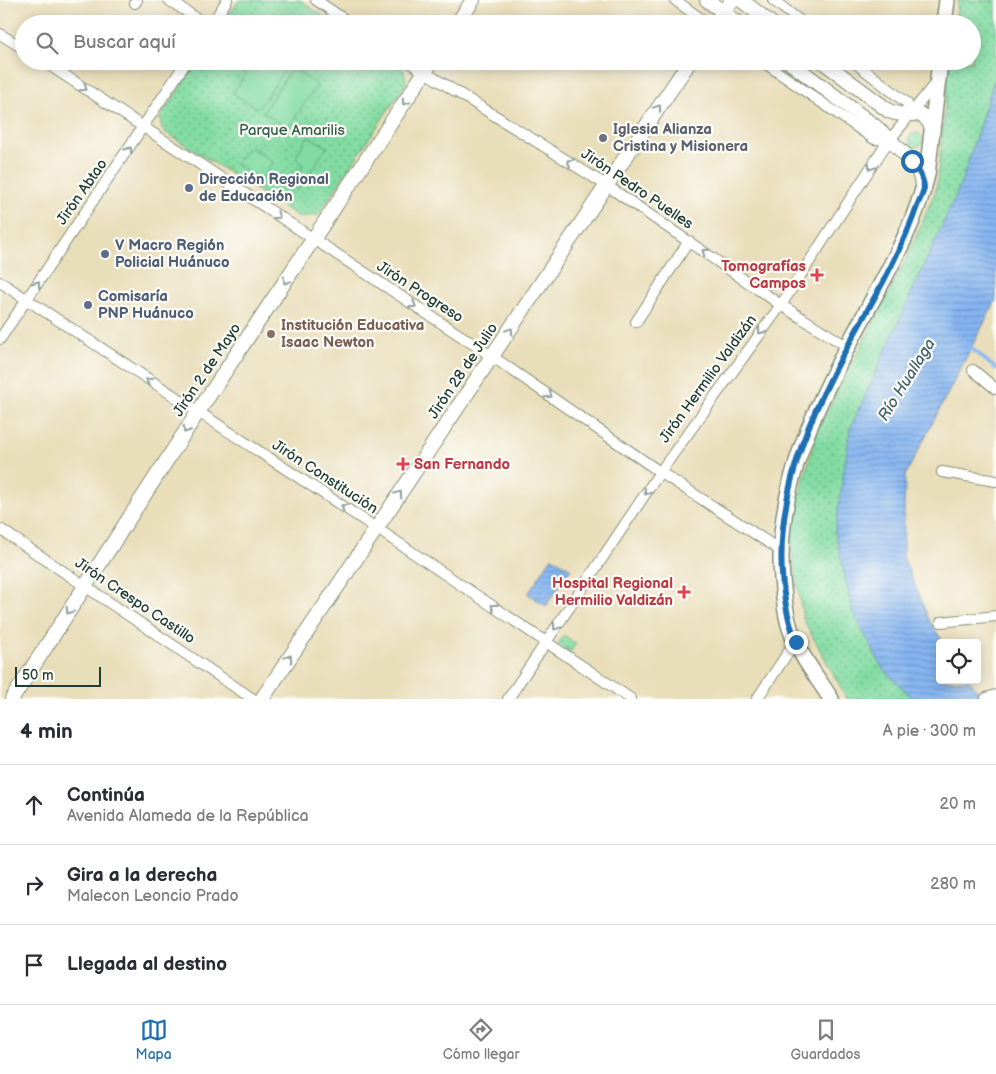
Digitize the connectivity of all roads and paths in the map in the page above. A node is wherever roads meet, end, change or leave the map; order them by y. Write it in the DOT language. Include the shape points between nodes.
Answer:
graph roads {
  1 [pos="169,0"];
  2 [pos="228,0"];
  3 [pos="316,0"];
  4 [pos="473,0"];
  5 [pos="675,0"];
  6 [pos="707,0"];
  7 [pos="732,0"];
  8 [pos="741,0"];
  9 [pos="773,0"];
  10 [pos="947,0"];
  11 [pos="192,15"];
  12 [pos="218,15"];
  13 [pos="338,15"];
  14 [pos="463,15"];
  15 [pos="696,15"];
  16 [pos="718,15"];
  17 [pos="722,15"];
  18 [pos="760,15"];
  19 [pos="792,15"];
  20 [pos="945,15"];
  21 [pos="0,34"];
  22 [pos="15,43"];
  23 [pos="57,70"];
  24 [pos="181,70"];
  25 [pos="420,70"];
  26 [pos="426,70"];
  27 [pos="684,70"];
  28 [pos="775,70"];
  29 [pos="800,70"];
  30 [pos="834,70"];
  31 [pos="865,70"];
  32 [pos="939,70"];
  33 [pos="424,73"];
  34 [pos="938,80"];
  35 [pos="910,114"];
  36 [pos="144,127"];
  37 [pos="932,128"];
  38 [pos="890,140"];
  39 [pos="606,185"];
  40 [pos="924,188"];
  41 [pos="313,240"];
  42 [pos="689,241"];
  43 [pos="0,282"];
  44 [pos="26,300"];
  45 [pos="780,304"];
  46 [pos="636,322"];
  47 [pos="0,339"];
  48 [pos="848,347"];
  49 [pos="493,356"];
  50 [pos="973,370"];
  51 [pos="996,389"];
  52 [pos="198,412"];
  53 [pos="660,472"];
  54 [pos="942,472"];
  55 [pos="996,481"];
  56 [pos="376,528"];
  57 [pos="0,529"];
  58 [pos="780,550"];
  59 [pos="85,584"];
  60 [pos="996,616"];
  61 [pos="941,622"];
  62 [pos="546,642"];
  63 [pos="796,642"];
  64 [pos="12,699"];
  65 [pos="253,699"];
  66 [pos="262,699"];
  67 [pos="508,699"];
  68 [pos="631,699"];
  69 [pos="757,699"];
  70 [pos="831,699"];
  1 -- 11 [label="street"];
  2 -- 12 [label="street"];
  3 -- 13 [label="street"];
  4 -- 14 [label="street"];
  5 -- 15 [label="street"];
  6 -- 16 [label="street"];
  7 -- 17 [label="street"];
  8 -- 18 [label="street"];
  9 -- 19 [label="street"];
  10 -- 20 [label="main road"];
  21 -- 22 [label="street"];
  23 -- 36 [label="street, Jirón Progreso, one-way"];
  24 -- 36 [label="street, Jirón Abtao"];
  25 -- 33 [label="street, Jirón Pedro Puelles"];
  26 -- 33 [label="street, Jirón 2 de Mayo"];
  39 -- 27 [label="street, Jirón 28 de Julio, one-way"];
  28 -- 38 [label="street" via="874,139"];
  29 -- 38 [label="street"];
  30 -- 35 [label="street" via="888,111"];
  31 -- 35 [label="street" via="907,103"];
  32 -- 34 [label="main road"];
  39 -- 33 [label="street, Jirón Pedro Puelles, one-way"];
  33 -- 41 [label="street, Jirón 2 de Mayo, one-way"];
  34 -- 35 [label="street, Jirón Hermilio Valdizán"];
  34 -- 37 [label="main road"];
  35 -- 37 [label="street" via="928,118"];
  35 -- 38 [label="street, Jirón Hermilio Valdizán"];
  36 -- 41 [label="street, Jirón Progreso, one-way"];
  44 -- 36 [label="street, Jirón Abtao, one-way"];
  37 -- 40 [label="main road"];
  38 -- 40 [label="street" via="912,161"];
  38 -- 45 [label="street, Jirón Hermilio Valdizán, one-way"];
  39 -- 42 [label="street, Jirón Pedro Puelles"];
  49 -- 39 [label="street, Jirón 28 de Julio, one-way"];
  40 -- 48 [label="main road" via="905,242"];
  41 -- 49 [label="street, Jirón Progreso, one-way"];
  41 -- 52 [label="street, Jirón 2 de Mayo, one-way"];
  45 -- 42 [label="street, Jirón Pedro Puelles, one-way"];
  42 -- 46 [label="street"];
  43 -- 44 [label="street, Jirón Constitución"];
  44 -- 47 [label="street, Jirón Abtao"];
  52 -- 44 [label="street, Jirón Constitución, one-way"];
  45 -- 48 [label="street, Jirón Pedro Puelles"];
  45 -- 53 [label="street, Jirón Hermilio Valdizán, one-way"];
  48 -- 58 [label="main road" via="803,442 782,522"];
  49 -- 53 [label="street, Jirón Progreso, one-way"];
  56 -- 49 [label="street, Jirón 28 de Julio, one-way"];
  50 -- 51 [label="street"];
  56 -- 52 [label="street, Jirón Constitución, one-way"];
  52 -- 59 [label="street, Jirón 2 de Mayo, one-way"];
  53 -- 58 [label="street, Jirón Progreso"];
  53 -- 62 [label="street, Jirón Hermilio Valdizán, one-way"];
  54 -- 55 [label="street"];
  62 -- 56 [label="street, Jirón Constitución, one-way"];
  66 -- 56 [label="street, Jirón 28 de Julio, one-way"];
  57 -- 59 [label="street, Jirón Crespo Castillo"];
  58 -- 63 [label="main road" via="783,596"];
  59 -- 64 [label="street, Jirón 2 de Mayo, one-way"];
  59 -- 65 [label="street, Jirón Crespo Castillo"];
  60 -- 61 [label="street"];
  62 -- 67 [label="street, Jirón Hermilio Valdizán"];
  62 -- 68 [label="street, Jirón Constitución"];
  63 -- 69 [label="street"];
  63 -- 70 [label="main road"];
}
